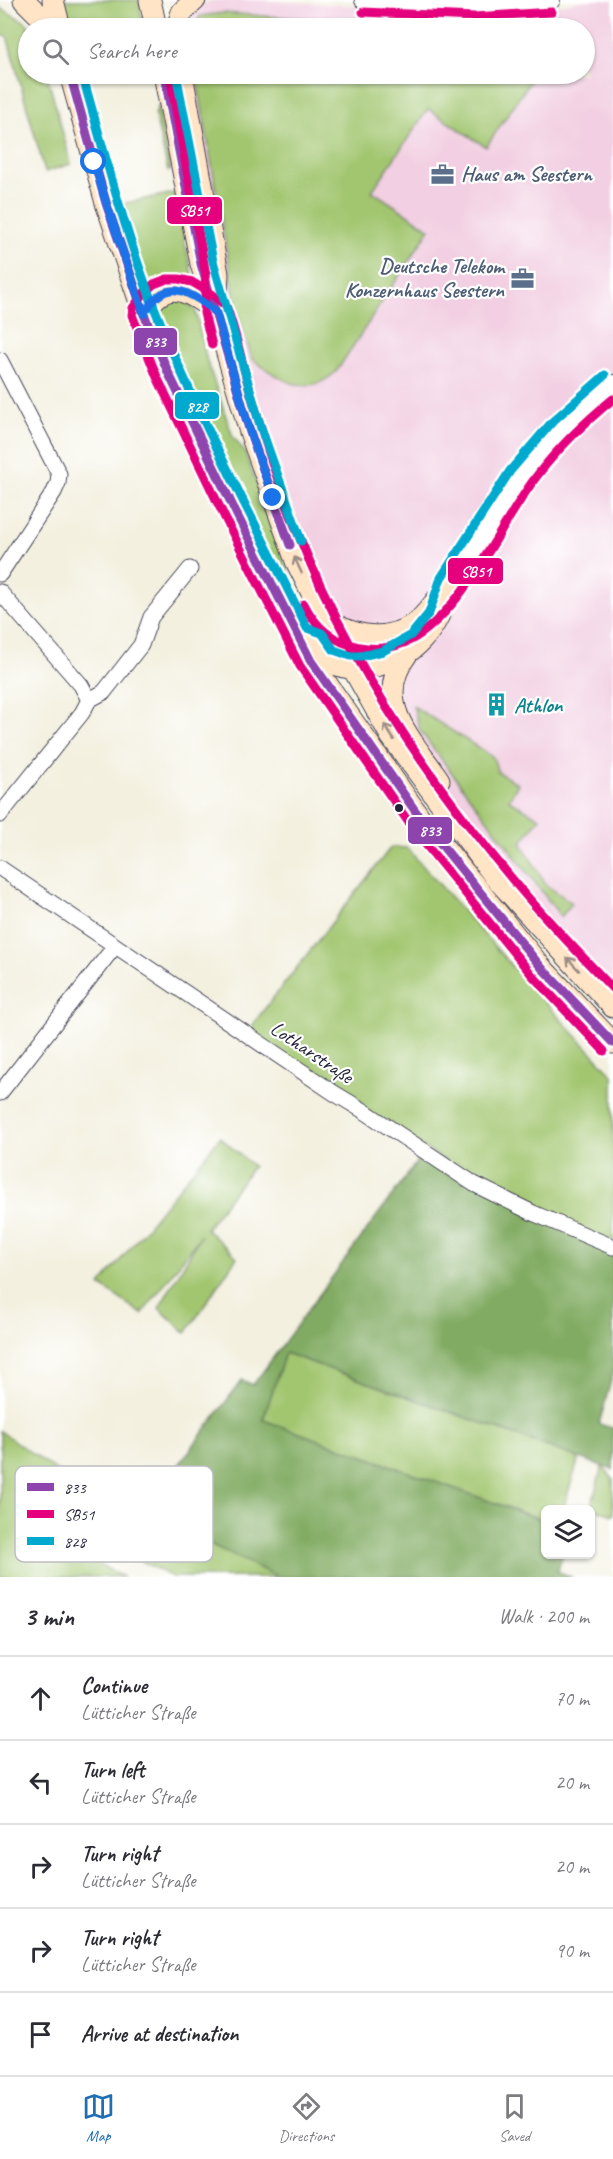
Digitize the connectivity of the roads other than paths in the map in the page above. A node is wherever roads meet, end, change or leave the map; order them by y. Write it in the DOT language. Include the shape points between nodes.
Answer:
graph roads {
  1 [pos="24,0"];
  2 [pos="53,0"];
  3 [pos="150,0"];
  4 [pos="195,0"];
  5 [pos="364,0"];
  6 [pos="551,0"];
  7 [pos="42,18"];
  8 [pos="58,18"];
  9 [pos="154,18"];
  10 [pos="180,18"];
  11 [pos="73,84"];
  12 [pos="166,84"];
  13 [pos="184,84"];
  14 [pos="216,312"];
  15 [pos="144,314"];
  16 [pos="0,360"];
  17 [pos="613,384"];
  18 [pos="190,569"];
  19 [pos="0,574"];
  20 [pos="448,588"];
  21 [pos="0,592"];
  22 [pos="324,617"];
  23 [pos="299,638"];
  24 [pos="406,654"];
  25 [pos="351,668"];
  26 [pos="89,700"];
  27 [pos="0,815"];
  28 [pos="0,868"];
  29 [pos="526,912"];
  30 [pos="115,945"];
  31 [pos="613,1007"];
  32 [pos="613,1044"];
  33 [pos="0,1093"];
  34 [pos="613,1247"];
  1 -- 7 [label="main road"];
  2 -- 8 [label="main road"];
  3 -- 9 [label="main road"];
  4 -- 10 [label="main road"];
  5 -- 6 [label="street" via="475,5"];
  11 -- 15 [label="main road" via="106,202"];
  12 -- 14 [label="main road" via="201,264"];
  13 -- 14 [label="main road" via="218,274"];
  14 -- 15 [label="main road" via="188,294 170,290 156,296"];
  22 -- 14 [label="main road, one-way" via="296,561 269,487"];
  15 -- 23 [label="main road" via="168,372"];
  16 -- 19 [label="street" via="59,474 54,492"];
  17 -- 20 [label="street" via="583,408 518,480"];
  18 -- 26 [label="street" via="151,617 141,645 104,692"];
  20 -- 22 [label="main road" via="418,621 383,636 352,633"];
  20 -- 24 [label="main road" via="440,616 420,643"];
  21 -- 26 [label="street" via="81,685"];
  22 -- 25 [label="main road"];
  23 -- 25 [label="main road" via="314,642 329,661"];
  23 -- 32 [label="main road" via="423,822 541,967"];
  24 -- 25 [label="main road" via="390,663"];
  24 -- 29 [label="main road" via="392,688 396,712 451,798 516,884"];
  29 -- 25 [label="main road, one-way" via="391,736"];
  26 -- 27 [label="street"];
  28 -- 30 [label="street, Lotharstraße"];
  31 -- 29 [label="main road, one-way"];
  30 -- 33 [label="street"];
  30 -- 34 [label="street, Lotharstraße" via="474,1184"];
}
